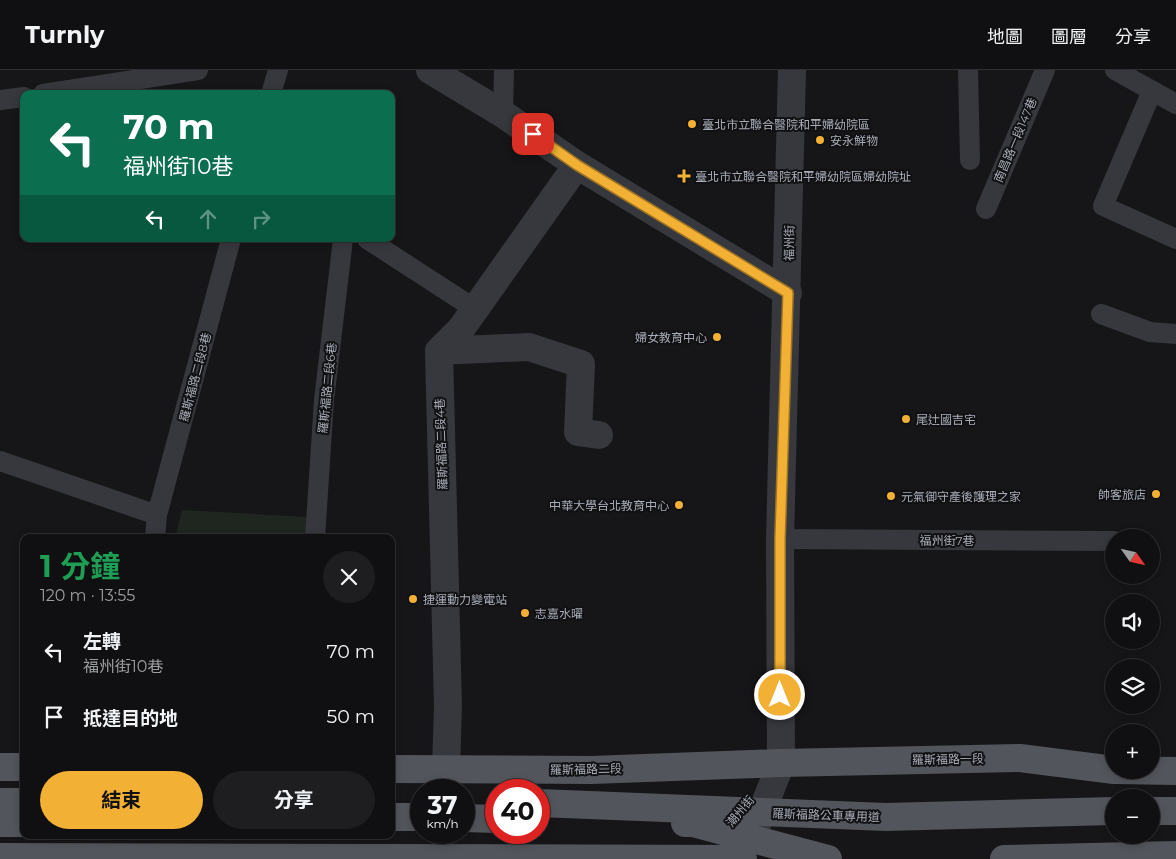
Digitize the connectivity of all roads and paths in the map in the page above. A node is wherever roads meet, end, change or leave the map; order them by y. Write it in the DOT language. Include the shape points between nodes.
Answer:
graph roads {
  1 [pos="198,70"];
  2 [pos="278,70"];
  3 [pos="430,70"];
  4 [pos="504,70"];
  5 [pos="792,70"];
  6 [pos="968,70"];
  7 [pos="1045,70"];
  8 [pos="1115,70"];
  9 [pos="69,90"];
  10 [pos="272,90"];
  11 [pos="1152,91"];
  12 [pos="20,98"];
  13 [pos="0,100"];
  14 [pos="1176,104"];
  15 [pos="503,114"];
  16 [pos="970,160"];
  17 [pos="577,165"];
  18 [pos="986,209"];
  19 [pos="1176,239"];
  20 [pos="230,242"];
  21 [pos="343,242"];
  22 [pos="372,242"];
  23 [pos="788,293"];
  24 [pos="475,309"];
  25 [pos="1101,314"];
  26 [pos="1176,334"];
  27 [pos="438,351"];
  28 [pos="599,435"];
  29 [pos="0,461"];
  30 [pos="157,515"];
  31 [pos="155,534"];
  32 [pos="315,534"];
  33 [pos="780,539"];
  34 [pos="1105,541"];
  35 [pos="781,763"];
  36 [pos="0,767"];
  37 [pos="20,767"];
  38 [pos="395,769"];
  39 [pos="446,769"];
  40 [pos="1105,769"];
  41 [pos="1160,771"];
  42 [pos="1176,771"];
  43 [pos="0,802"];
  44 [pos="20,802"];
  45 [pos="395,802"];
  46 [pos="410,802"];
  47 [pos="550,804"];
  48 [pos="1105,811"];
  49 [pos="1160,811"];
  50 [pos="1176,811"];
  51 [pos="395,817"];
  52 [pos="410,817"];
  53 [pos="741,819"];
  54 [pos="550,821"];
  55 [pos="0,823"];
  56 [pos="20,823"];
  57 [pos="746,852"];
  58 [pos="1170,856"];
  59 [pos="0,857"];
  60 [pos="699,859"];
  61 [pos="828,859"];
  62 [pos="1004,859"];
  1 -- 9 [label="lane"];
  2 -- 10 [label="lane"];
  3 -- 15 [label="street"];
  4 -- 15 [label="lane"];
  5 -- 23 [label="street, 福州街"];
  6 -- 16 [label="lane"];
  7 -- 18 [label="lane, 南昌路一段147巷"];
  8 -- 11 [label="lane"];
  11 -- 14 [label="lane"];
  11 -- 19 [label="lane" via="1103,206"];
  12 -- 13 [label="lane"];
  15 -- 17 [label="street"];
  17 -- 23 [label="street"];
  17 -- 24 [label="street"];
  20 -- 30 [label="lane, 羅斯福路二段8巷"];
  21 -- 32 [label="lane, 羅斯福路二段6巷" via="324,400"];
  22 -- 24 [label="lane"];
  23 -- 33 [label="street, 福州街"];
  24 -- 27 [label="street" via="461,329"];
  25 -- 26 [label="lane" via="1150,332"];
  27 -- 28 [label="street" via="529,347 581,364 578,432"];
  27 -- 39 [label="street, 羅斯福路二段4巷" via="448,706"];
  29 -- 30 [label="lane"];
  30 -- 31 [label="lane, 羅斯福路二段8巷"];
  33 -- 34 [label="lane, 福州街7巷"];
  33 -- 35 [label="street, 福州街"];
  35 -- 39 [label="main road, 羅斯福路二段" via="591,770"];
  35 -- 40 [label="main road, 羅斯福路一段" via="1020,758"];
  35 -- 53 [label="street, 福州街"];
  36 -- 37 [label="main road"];
  38 -- 39 [label="main road, 羅斯福路二段"];
  41 -- 42 [label="main road, 羅斯福路一段"];
  43 -- 44 [label="main road"];
  45 -- 46 [label="main road"];
  47 -- 53 [label="main road, 羅斯福路公車專用道"];
  48 -- 53 [label="main road, 羅斯福路公車專用道"];
  49 -- 50 [label="main road"];
  51 -- 52 [label="main road"];
  53 -- 54 [label="main road, 羅斯福路公車專用道" via="693,823"];
  53 -- 57 [label="street, 福州街"];
  53 -- 60 [label="street, 潮州街"];
  55 -- 56 [label="main road"];
  57 -- 60 [label="main road"];
  57 -- 61 [label="main road"];
  58 -- 62 [label="main road"];
  59 -- 60 [label="main road"];
}
